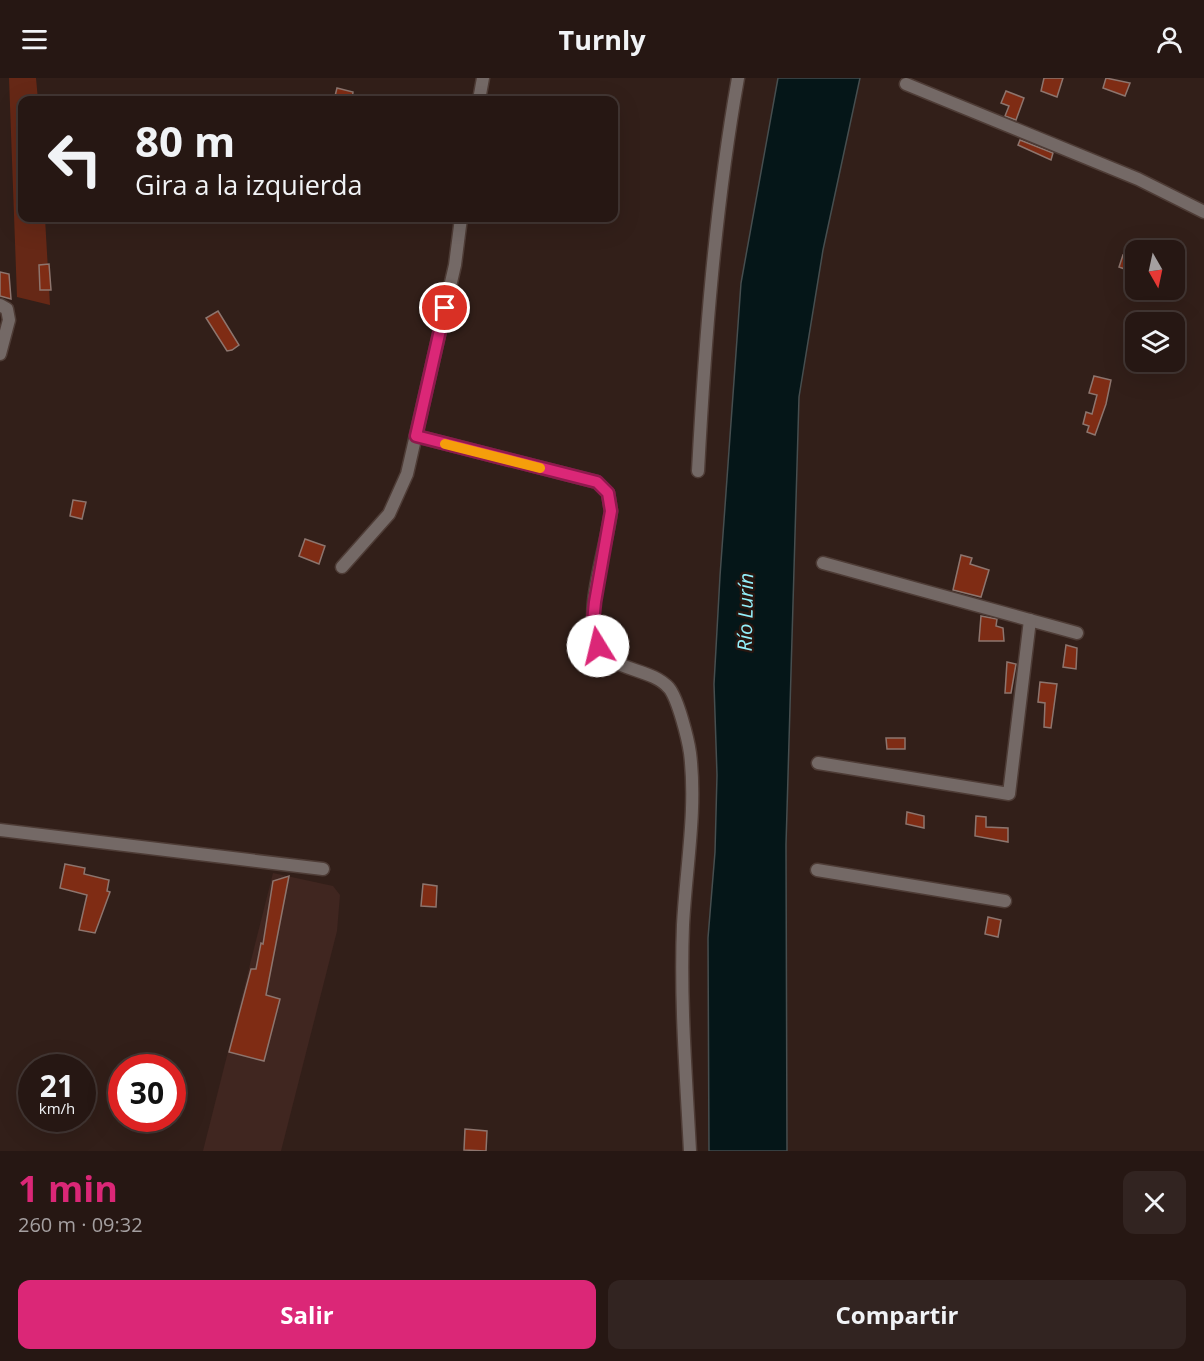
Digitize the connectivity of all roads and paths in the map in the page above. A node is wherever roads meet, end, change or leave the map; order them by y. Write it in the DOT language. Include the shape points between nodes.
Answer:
graph roads {
  1 [pos="483,78"];
  2 [pos="738,78"];
  3 [pos="906,84"];
  4 [pos="480,96"];
  5 [pos="1204,212"];
  6 [pos="459,222"];
  7 [pos="0,305"];
  8 [pos="0,354"];
  9 [pos="416,436"];
  10 [pos="698,471"];
  11 [pos="823,563"];
  12 [pos="342,567"];
  13 [pos="1030,620"];
  14 [pos="1077,633"];
  15 [pos="818,763"];
  16 [pos="0,830"];
  17 [pos="323,869"];
  18 [pos="818,870"];
  19 [pos="1005,901"];
  20 [pos="690,1151"];
  1 -- 4 [label="street"];
  2 -- 10 [label="street" via="706,320"];
  3 -- 5 [label="street" via="1138,179"];
  6 -- 9 [label="street" via="454,265"];
  7 -- 8 [label="street" via="7,309 9,320"];
  9 -- 12 [label="street" via="397,502"];
  9 -- 20 [label="street" via="597,482 608,493 611,511 593,622 598,646 612,661 650,674 670,689 690,751 693,798 683,937"];
  11 -- 13 [label="street"];
  13 -- 14 [label="street"];
  13 -- 15 [label="street" via="1009,794"];
  16 -- 17 [label="street"];
  18 -- 19 [label="street"];
}
